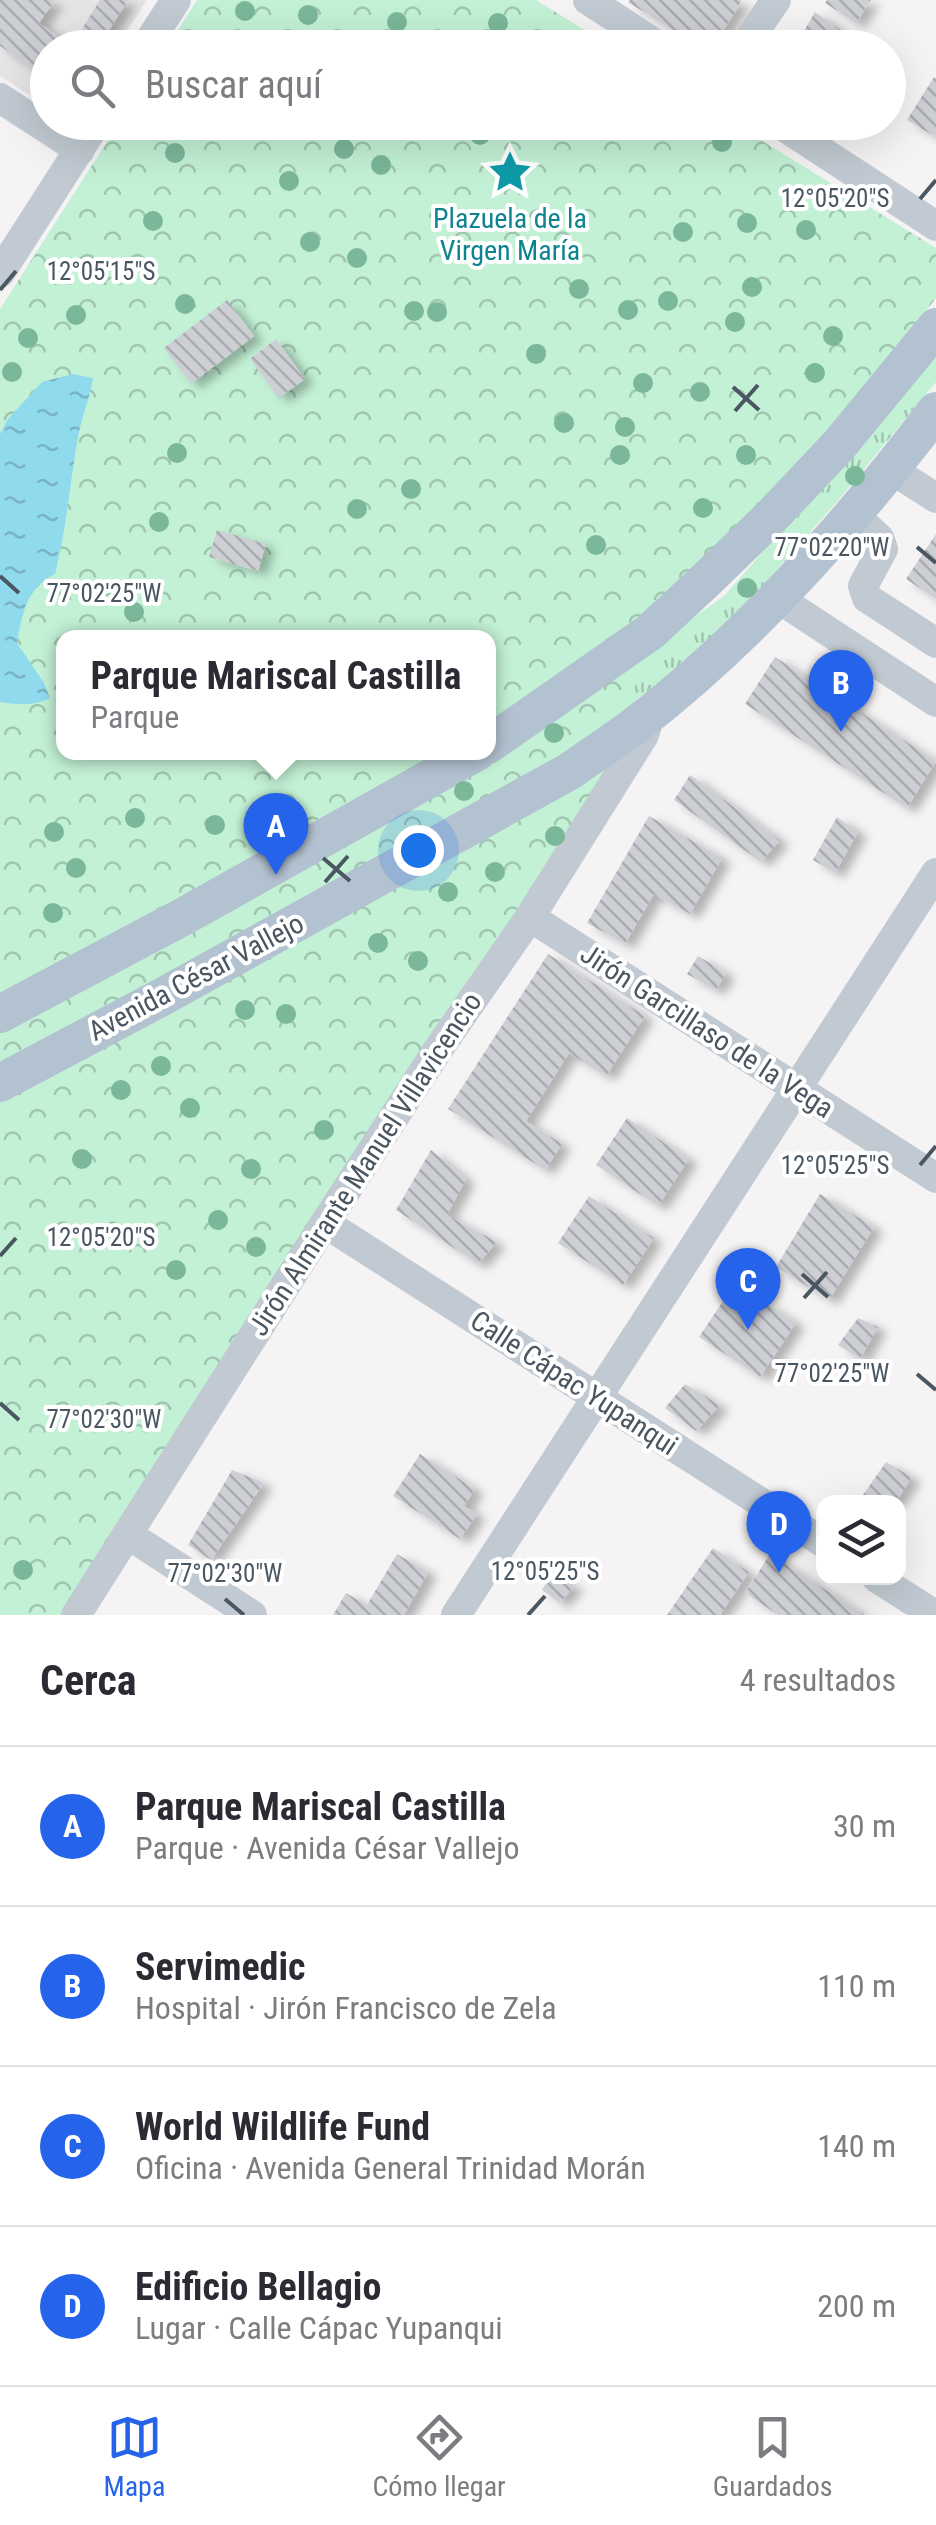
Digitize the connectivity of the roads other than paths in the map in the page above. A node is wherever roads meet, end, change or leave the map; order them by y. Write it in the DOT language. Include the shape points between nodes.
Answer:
graph roads {
  1 [pos="176,0"];
  2 [pos="588,0"];
  3 [pos="776,0"];
  4 [pos="157,30"];
  5 [pos="634,30"];
  6 [pos="755,30"];
  7 [pos="0,98"];
  8 [pos="30,118"];
  9 [pos="65,140"];
  10 [pos="86,140"];
  11 [pos="805,140"];
  12 [pos="80,150"];
  13 [pos="936,226"];
  14 [pos="0,274"];
  15 [pos="936,327"];
  16 [pos="936,411"];
  17 [pos="890,468"];
  18 [pos="936,498"];
  19 [pos="853,514"];
  20 [pos="776,597"];
  21 [pos="936,642"];
  22 [pos="936,702"];
  23 [pos="651,712"];
  24 [pos="496,740"];
  25 [pos="464,760"];
  26 [pos="936,873"];
  27 [pos="530,917"];
  28 [pos="174,922"];
  29 [pos="96,964"];
  30 [pos="202,976"];
  31 [pos="0,1014"];
  32 [pos="122,1017"];
  33 [pos="0,1083"];
  34 [pos="796,1088"];
  35 [pos="936,1178"];
  36 [pos="326,1223"];
  37 [pos="596,1397"];
  38 [pos="127,1534"];
  39 [pos="816,1539"];
  40 [pos="887,1585"];
  41 [pos="76,1615"];
  42 [pos="252,1615"];
  43 [pos="456,1615"];
  44 [pos="935,1615"];
  1 -- 4 [label="street"];
  2 -- 5 [label="street"];
  3 -- 6 [label="street"];
  7 -- 8 [label="street"];
  9 -- 12 [label="street"];
  10 -- 12 [label="street"];
  11 -- 13 [label="street"];
  12 -- 14 [label="street"];
  15 -- 24 [label="main road" via="839,445 693,592 650,632"];
  16 -- 17 [label="main road, Avenida César Vallejo"];
  17 -- 18 [label="street"];
  17 -- 19 [label="main road, Avenida César Vallejo"];
  19 -- 20 [label="main road, Avenida César Vallejo"];
  19 -- 21 [label="street" via="883,549 864,586 867,598"];
  20 -- 22 [label="street"];
  20 -- 23 [label="main road, Avenida César Vallejo"];
  23 -- 27 [label="street, Jirón Almirante Manuel Villavicencio" via="644,735"];
  23 -- 30 [label="main road, Avenida César Vallejo" via="570,771"];
  25 -- 28 [label="main road"];
  26 -- 34 [label="street"];
  27 -- 34 [label="street, Jirón Garcillaso de la Vega"];
  27 -- 36 [label="street, Jirón Almirante Manuel Villavicencio"];
  28 -- 29 [label="main road"];
  28 -- 30 [label="main road" via="171,958"];
  29 -- 31 [label="main road"];
  29 -- 32 [label="main road" via="128,982 129,1006"];
  30 -- 32 [label="main road, Avenida César Vallejo"];
  32 -- 33 [label="main road, Avenida César Vallejo"];
  34 -- 35 [label="street, Jirón Garcillaso de la Vega"];
  34 -- 37 [label="street"];
  36 -- 37 [label="street, Calle Cápac Yupanqui"];
  36 -- 38 [label="street, Jirón Almirante Manuel Villavicencio"];
  37 -- 39 [label="street, Calle Cápac Yupanqui"];
  37 -- 43 [label="street"];
  38 -- 41 [label="street, Jirón Almirante Manuel Villavicencio"];
  38 -- 42 [label="street"];
  40 -- 44 [label="street"];
}
